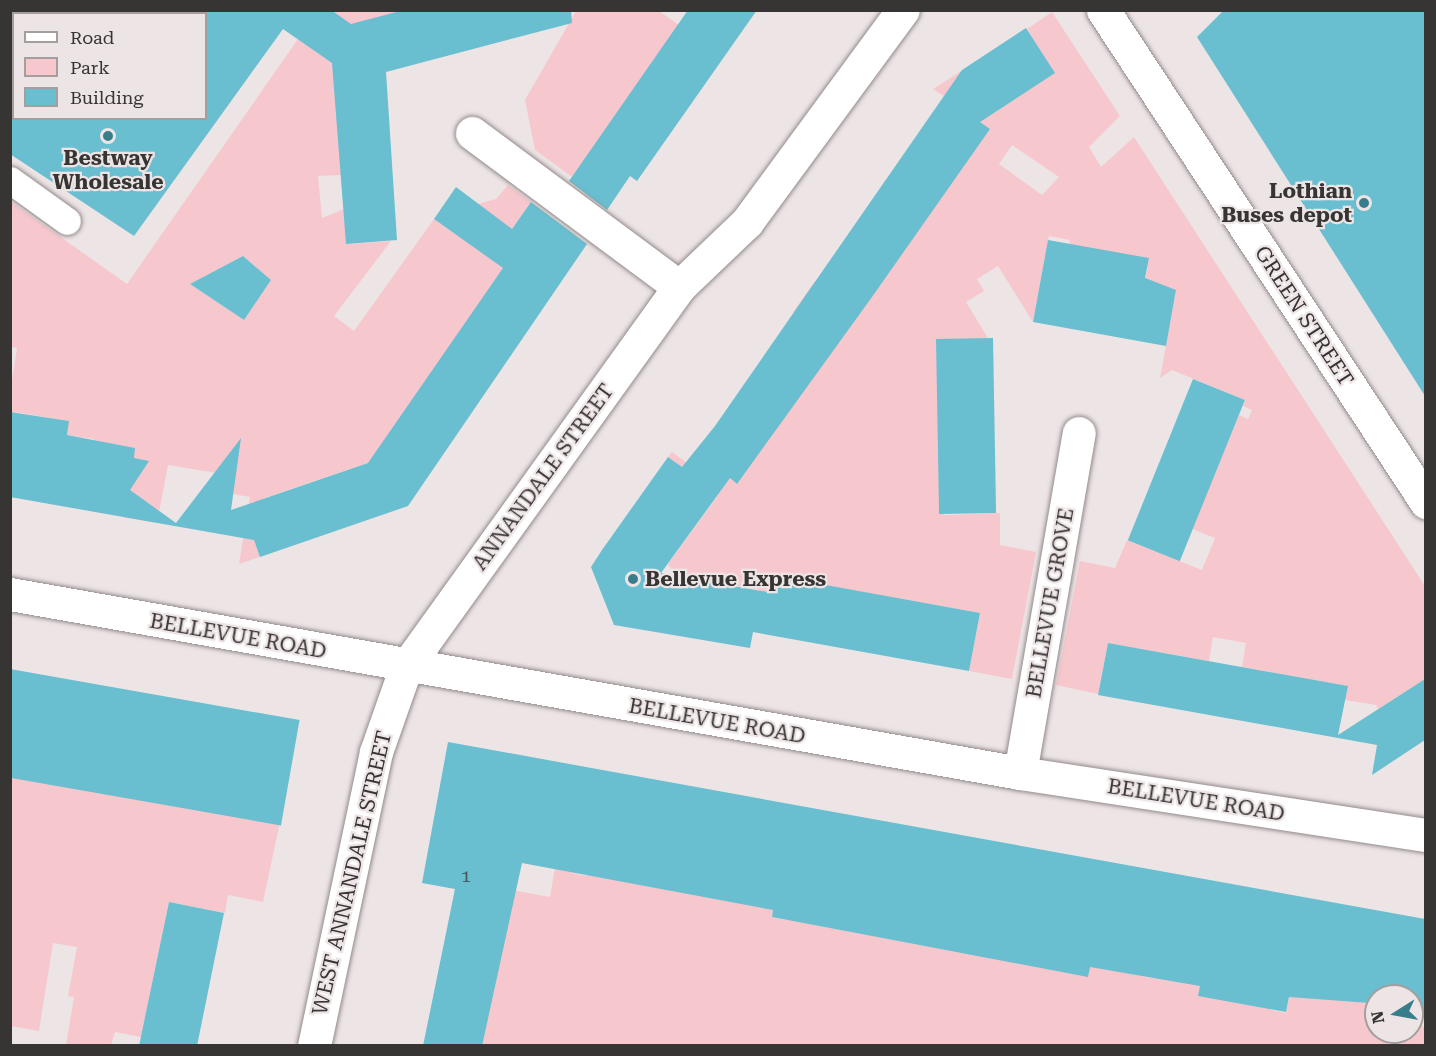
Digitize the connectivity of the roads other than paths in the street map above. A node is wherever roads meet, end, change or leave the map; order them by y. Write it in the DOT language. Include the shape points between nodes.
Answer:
graph roads {
  1 [pos="903,10"];
  2 [pos="1103,10"];
  3 [pos="472,133"];
  4 [pos="10,180"];
  5 [pos="67,221"];
  6 [pos="680,286"];
  7 [pos="1079,434"];
  8 [pos="1425,502"];
  9 [pos="10,594"];
  10 [pos="406,667"];
  11 [pos="1020,773"];
  12 [pos="1425,835"];
  13 [pos="314,1046"];
  1 -- 6 [label="street, ANNANDALE STREET" via="747,222"];
  2 -- 8 [label="street, GREEN STREET"];
  3 -- 6 [label="street"];
  4 -- 5 [label="lane"];
  6 -- 10 [label="street, ANNANDALE STREET"];
  7 -- 11 [label="street, BELLEVUE GROVE"];
  9 -- 10 [label="street, BELLEVUE ROAD"];
  10 -- 11 [label="street, BELLEVUE ROAD"];
  10 -- 13 [label="street, WEST ANNANDALE STREET" via="376,752"];
  11 -- 12 [label="street, BELLEVUE ROAD"];
}
